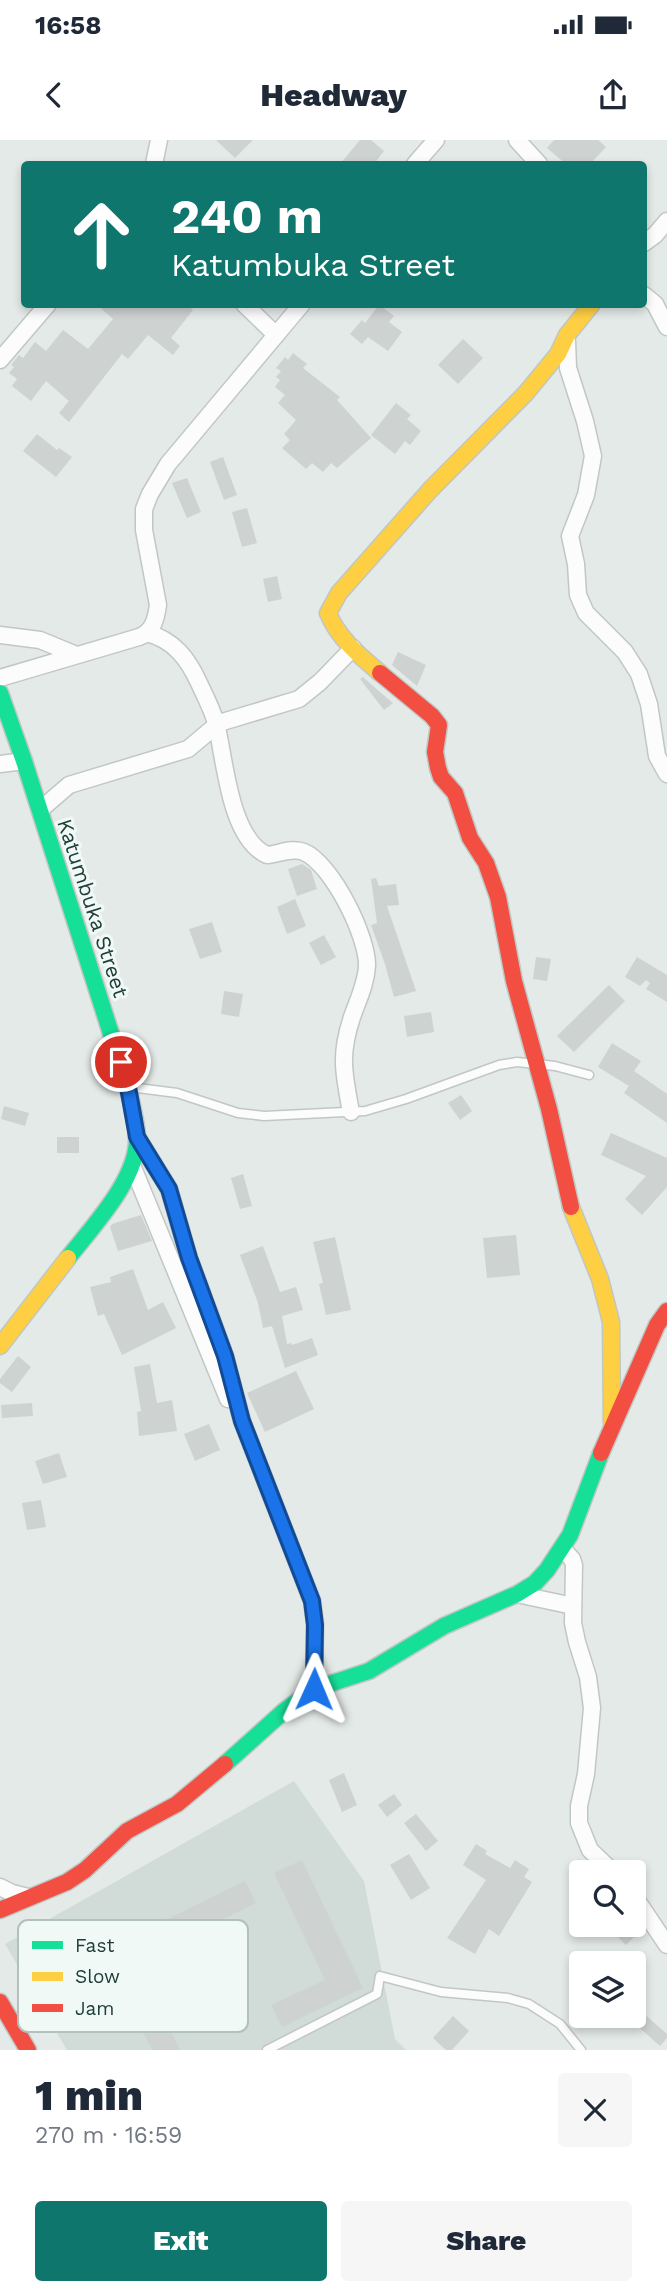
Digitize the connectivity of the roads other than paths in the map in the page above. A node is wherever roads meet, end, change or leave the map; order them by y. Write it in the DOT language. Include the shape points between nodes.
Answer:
graph roads {
  1 [pos="159,140"];
  2 [pos="436,140"];
  3 [pos="517,140"];
  4 [pos="155,161"];
  5 [pos="418,161"];
  6 [pos="536,161"];
  7 [pos="667,221"];
  8 [pos="647,241"];
  9 [pos="647,297"];
  10 [pos="44,308"];
  11 [pos="248,308"];
  12 [pos="299,308"];
  13 [pos="589,308"];
  14 [pos="667,327"];
  15 [pos="276,335"];
  16 [pos="567,335"];
  17 [pos="0,360"];
  18 [pos="147,634"];
  19 [pos="0,635"];
  20 [pos="353,648"];
  21 [pos="74,654"];
  22 [pos="0,678"];
  23 [pos="0,693"];
  24 [pos="216,725"];
  25 [pos="24,761"];
  26 [pos="0,764"];
  27 [pos="667,774"];
  28 [pos="40,810"];
  29 [pos="535,1063"];
  30 [pos="589,1075"];
  31 [pos="128,1087"];
  32 [pos="351,1112"];
  33 [pos="137,1137"];
  34 [pos="132,1166"];
  35 [pos="667,1311"];
  36 [pos="0,1346"];
  37 [pos="612,1423"];
  38 [pos="563,1549"];
  39 [pos="517,1594"];
  40 [pos="573,1606"];
  41 [pos="314,1689"];
  42 [pos="600,1860"];
  43 [pos="0,1887"];
  44 [pos="28,1897"];
  45 [pos="0,1910"];
  46 [pos="646,1914"];
  47 [pos="667,1945"];
  48 [pos="0,2002"];
  49 [pos="28,2050"];
  50 [pos="267,2050"];
  51 [pos="581,2050"];
  1 -- 4 [label="street"];
  2 -- 5 [label="street"];
  3 -- 6 [label="street"];
  7 -- 8 [label="street"];
  9 -- 14 [label="street"];
  10 -- 17 [label="street"];
  11 -- 15 [label="street"];
  12 -- 15 [label="street"];
  13 -- 16 [label="street"];
  15 -- 18 [label="street" via="168,464 146,501 144,530 158,605"];
  16 -- 20 [label="street" via="558,354 526,393 430,490 331,604 330,622"];
  16 -- 27 [label="street" via="568,368 593,456 586,495 570,536 578,595 586,613 625,652 639,674 657,756"];
  18 -- 21 [label="street"];
  18 -- 24 [label="street" via="170,643 184,657"];
  19 -- 21 [label="street" via="40,639"];
  20 -- 24 [label="street" via="299,699"];
  20 -- 29 [label="street" via="438,723 435,752 439,771 455,793 470,838 492,879"];
  21 -- 22 [label="street"];
  23 -- 25 [label="street, Katumbuka Street"];
  24 -- 28 [label="street" via="188,749 81,781 58,792"];
  24 -- 32 [label="street" via="230,798 255,846 267,855 300,850 311,856 337,888 362,937 367,968 343,1058"];
  25 -- 26 [label="street"];
  25 -- 28 [label="street, Katumbuka Street"];
  28 -- 31 [label="street, Katumbuka Street"];
  29 -- 30 [label="lane"];
  29 -- 32 [label="lane" via="499,1065 380,1108"];
  29 -- 37 [label="street" via="568,1199 600,1279 611,1322"];
  31 -- 32 [label="lane" via="177,1093 251,1116"];
  31 -- 33 [label="street, Katumbuka Street"];
  33 -- 34 [label="street, Katumbuka Street"];
  33 -- 41 [label="street" via="169,1189 242,1421 310,1593 315,1625"];
  34 -- 36 [label="street, Katumbuka Street" via="92,1228"];
  34 -- 41 [label="street" via="310,1600"];
  35 -- 37 [label="street"];
  37 -- 38 [label="street"];
  38 -- 39 [label="street" via="541,1577"];
  38 -- 40 [label="street" via="574,1565"];
  39 -- 40 [label="street"];
  39 -- 41 [label="street" via="444,1626 369,1671"];
  40 -- 42 [label="street" via="576,1642 592,1708 579,1823 590,1850"];
  41 -- 44 [label="street" via="187,1797 127,1831 67,1882"];
  43 -- 44 [label="street"];
  44 -- 45 [label="street"];
  46 -- 47 [label="street"];
  48 -- 49 [label="street"];
  50 -- 51 [label="lane" via="377,1994 380,1976 441,1992 529,2004 560,2024"];
}
